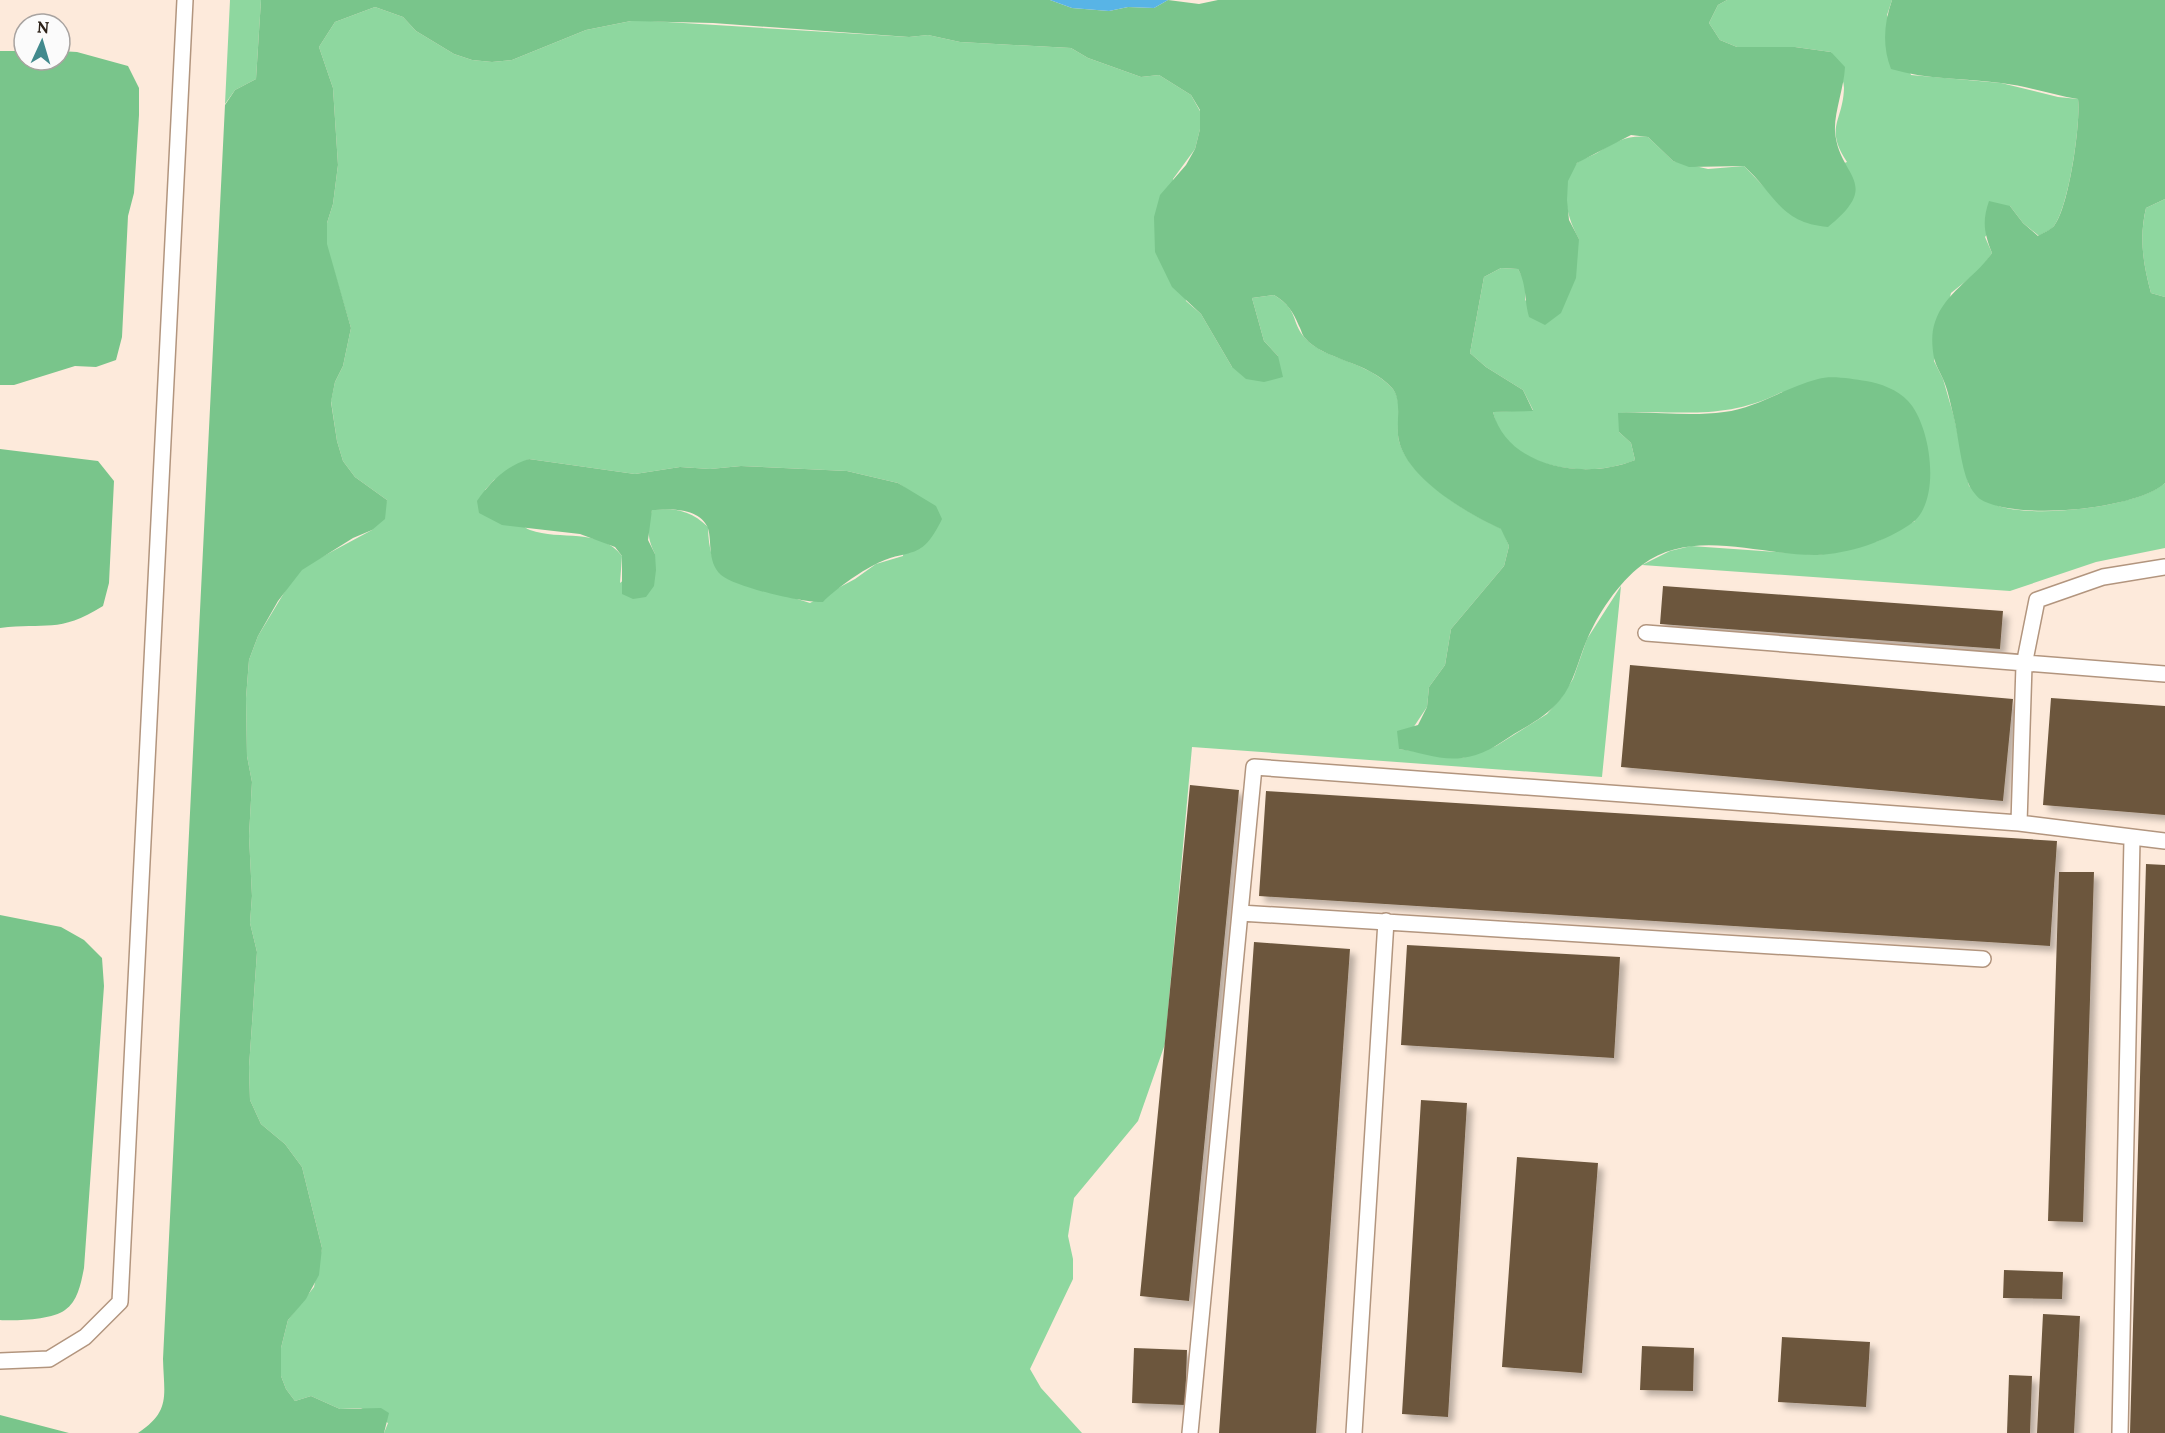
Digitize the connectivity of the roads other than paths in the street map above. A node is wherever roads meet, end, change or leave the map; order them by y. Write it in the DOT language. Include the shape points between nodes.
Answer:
graph roads {
  1 [pos="185,0"];
  2 [pos="2165,567"];
  3 [pos="1646,633"];
  4 [pos="2024,665"];
  5 [pos="2165,674"];
  6 [pos="2019,823"];
  7 [pos="2132,839"];
  8 [pos="2165,841"];
  9 [pos="1240,913"];
  10 [pos="1386,921"];
  11 [pos="1983,959"];
  12 [pos="0,1361"];
  13 [pos="1190,1433"];
  14 [pos="1354,1433"];
  15 [pos="2120,1433"];
  1 -- 12 [label="lane" via="120,1302 85,1337 49,1359"];
  2 -- 4 [label="lane" via="2103,577 2037,600"];
  3 -- 4 [label="lane"];
  4 -- 5 [label="lane"];
  4 -- 6 [label="lane"];
  6 -- 7 [label="lane"];
  6 -- 9 [label="lane" via="1254,767"];
  7 -- 8 [label="lane"];
  7 -- 15 [label="lane"];
  9 -- 10 [label="lane"];
  9 -- 13 [label="lane"];
  10 -- 11 [label="lane"];
  10 -- 14 [label="lane"];
}
